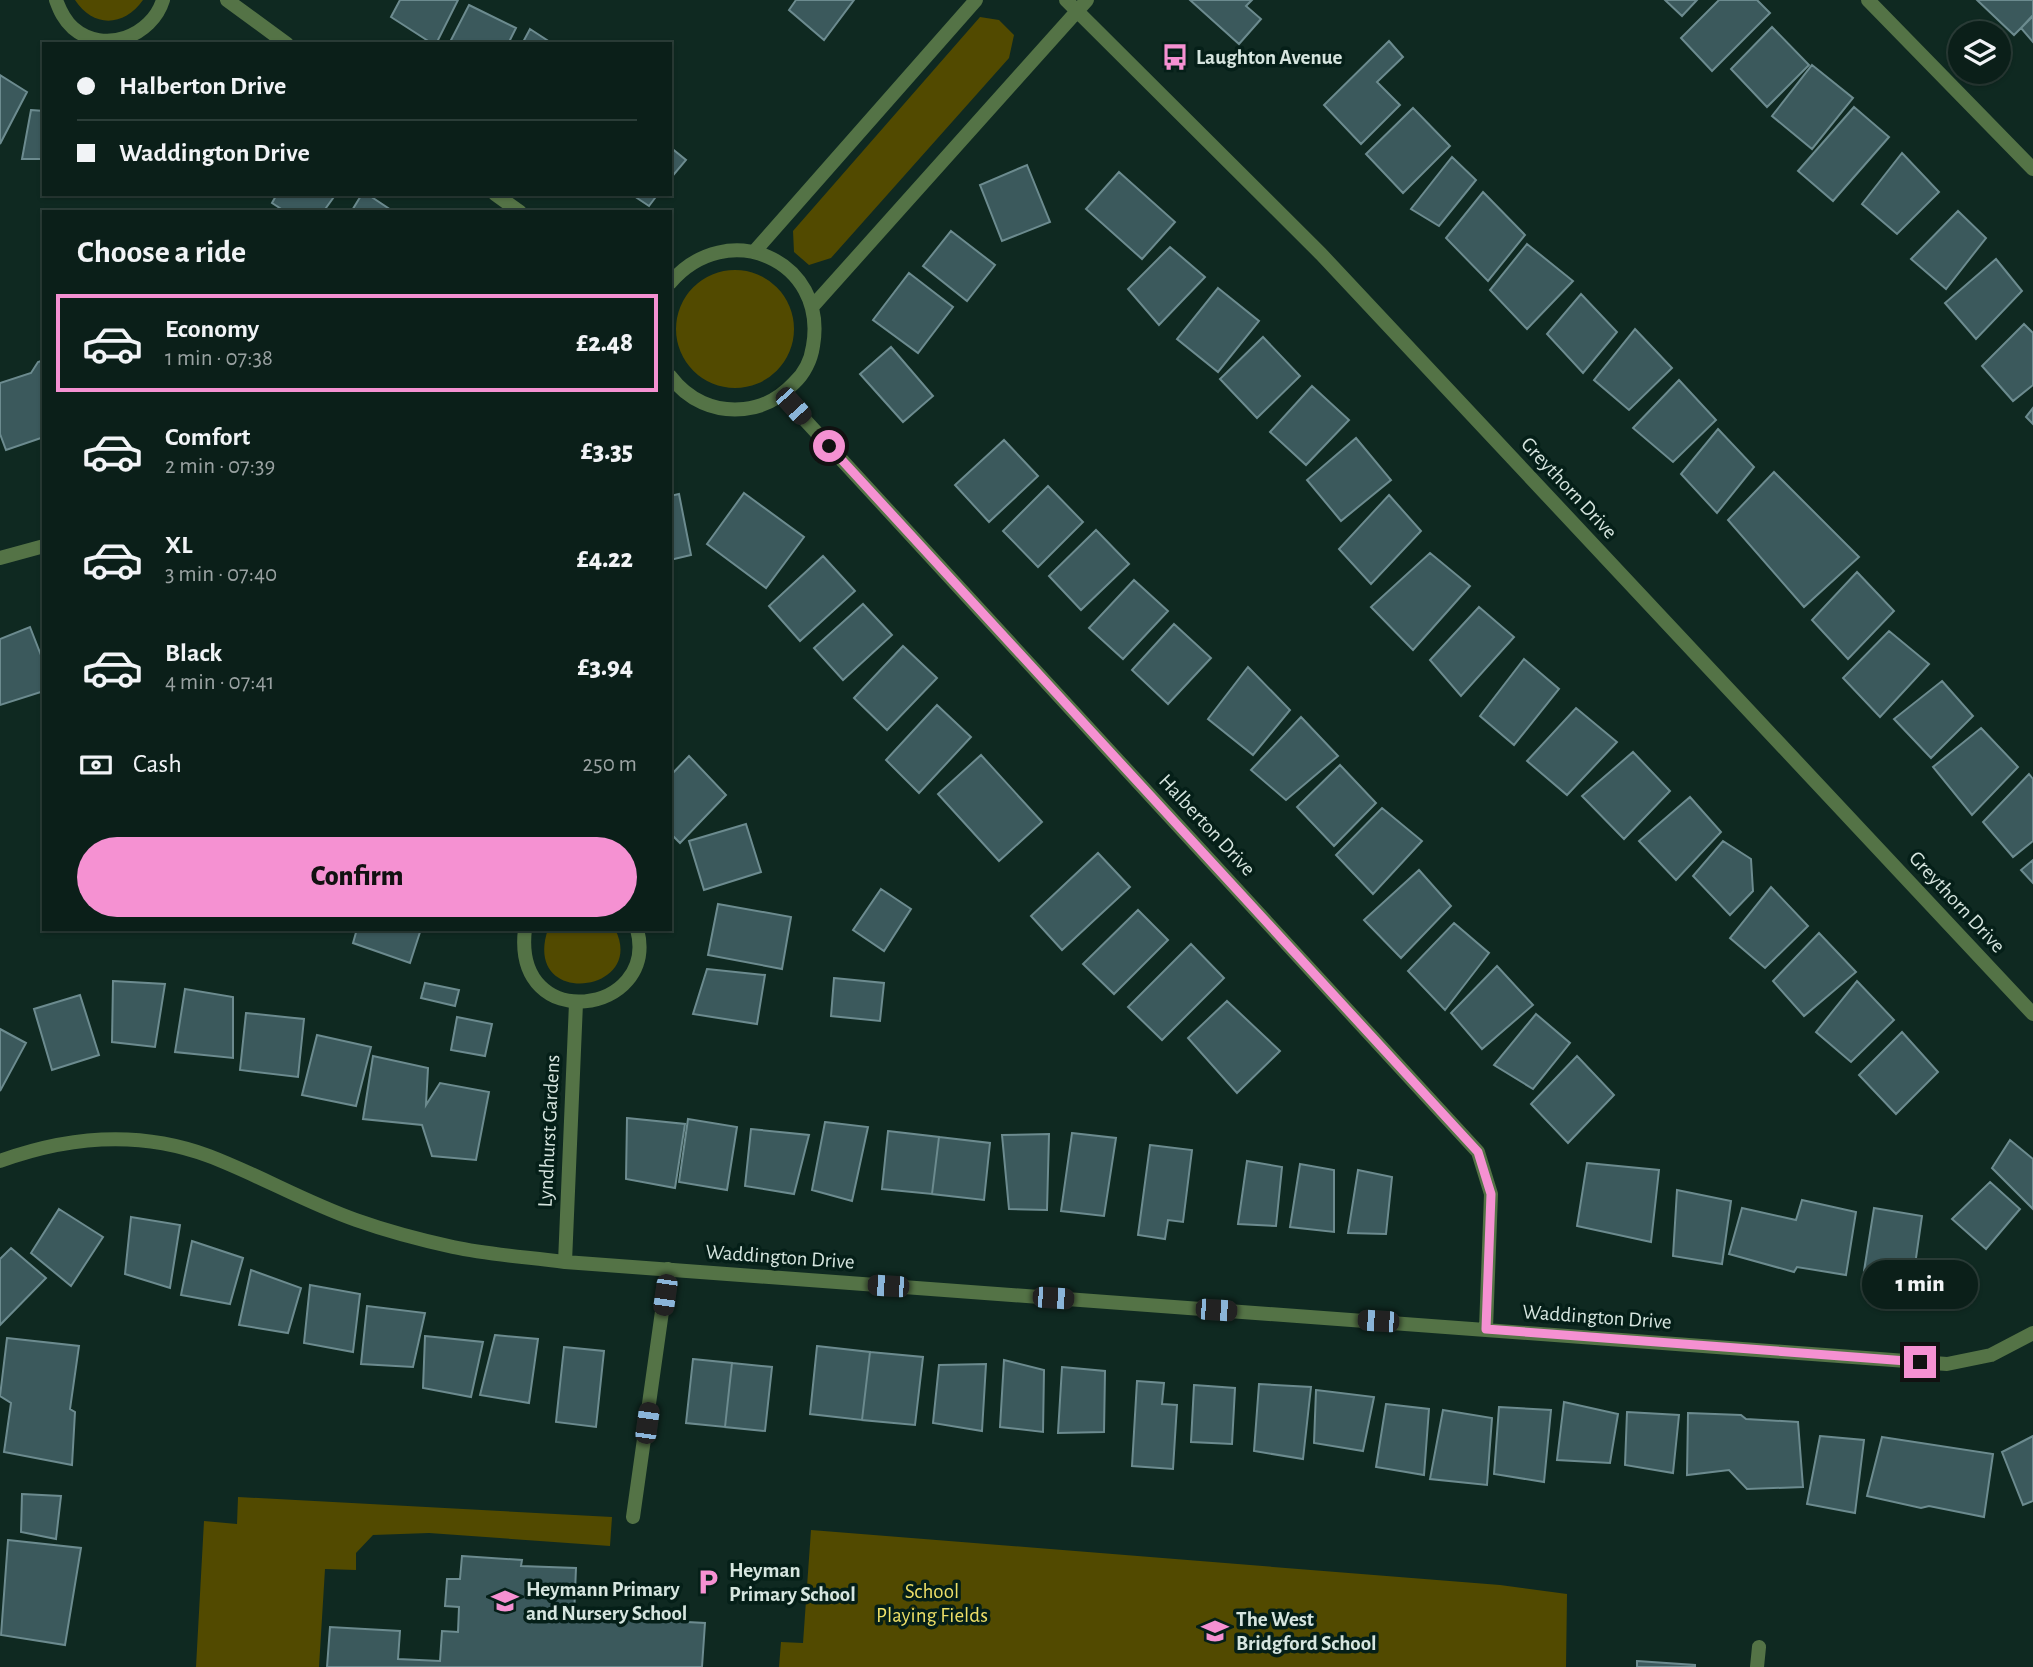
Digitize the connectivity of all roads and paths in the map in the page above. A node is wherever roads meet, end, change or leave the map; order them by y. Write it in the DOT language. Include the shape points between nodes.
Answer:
graph roads {
  1 [pos="55,0"];
  2 [pos="163,0"];
  3 [pos="227,0"];
  4 [pos="976,0"];
  5 [pos="1066,0"];
  6 [pos="1868,0"];
  7 [pos="1083,5"];
  8 [pos="284,42"];
  9 [pos="2033,169"];
  10 [pos="498,196"];
  11 [pos="517,210"];
  12 [pos="754,252"];
  13 [pos="672,280"];
  14 [pos="812,307"];
  15 [pos="673,387"];
  16 [pos="782,395"];
  17 [pos="42,547"];
  18 [pos="0,558"];
  19 [pos="525,931"];
  20 [pos="637,931"];
  21 [pos="576,1003"];
  22 [pos="2033,1014"];
  23 [pos="0,1161"];
  24 [pos="565,1262"];
  25 [pos="668,1269"];
  26 [pos="1486,1329"];
  27 [pos="2033,1333"];
  28 [pos="633,1517"];
  29 [pos="1759,1647"];
  30 [pos="1756,1667"];
  1 -- 2 [label="street" via="75,29 112,41 132,37 148,26"];
  3 -- 8 [label="street"];
  4 -- 12 [label="street"];
  5 -- 7 [label="street, Greythorn Drive"];
  6 -- 9 [label="street"];
  7 -- 14 [label="street"];
  7 -- 22 [label="street, Greythorn Drive"];
  10 -- 11 [label="street"];
  12 -- 13 [label="street" via="728,250 704,256 682,268"];
  12 -- 14 [label="street" via="790,271"];
  14 -- 16 [label="street" via="816,331 811,356 800,378"];
  15 -- 16 [label="street" via="702,404 729,411 757,408"];
  16 -- 26 [label="street, Halberton Drive" via="1478,1152 1491,1194"];
  17 -- 18 [label="street"];
  19 -- 21 [label="street" via="528,970 548,992"];
  20 -- 21 [label="street" via="638,959 630,978 596,1001"];
  21 -- 24 [label="street, Lyndhurst Gardens"];
  23 -- 24 [label="street, Waddington Drive" via="65,1143 111,1138 156,1141 208,1156 358,1221 455,1248"];
  24 -- 25 [label="street, Waddington Drive"];
  25 -- 26 [label="street, Waddington Drive"];
  25 -- 28 [label="street"];
  26 -- 27 [label="street, Waddington Drive" via="1947,1364 1991,1355"];
  29 -- 30 [label="street"];
}
